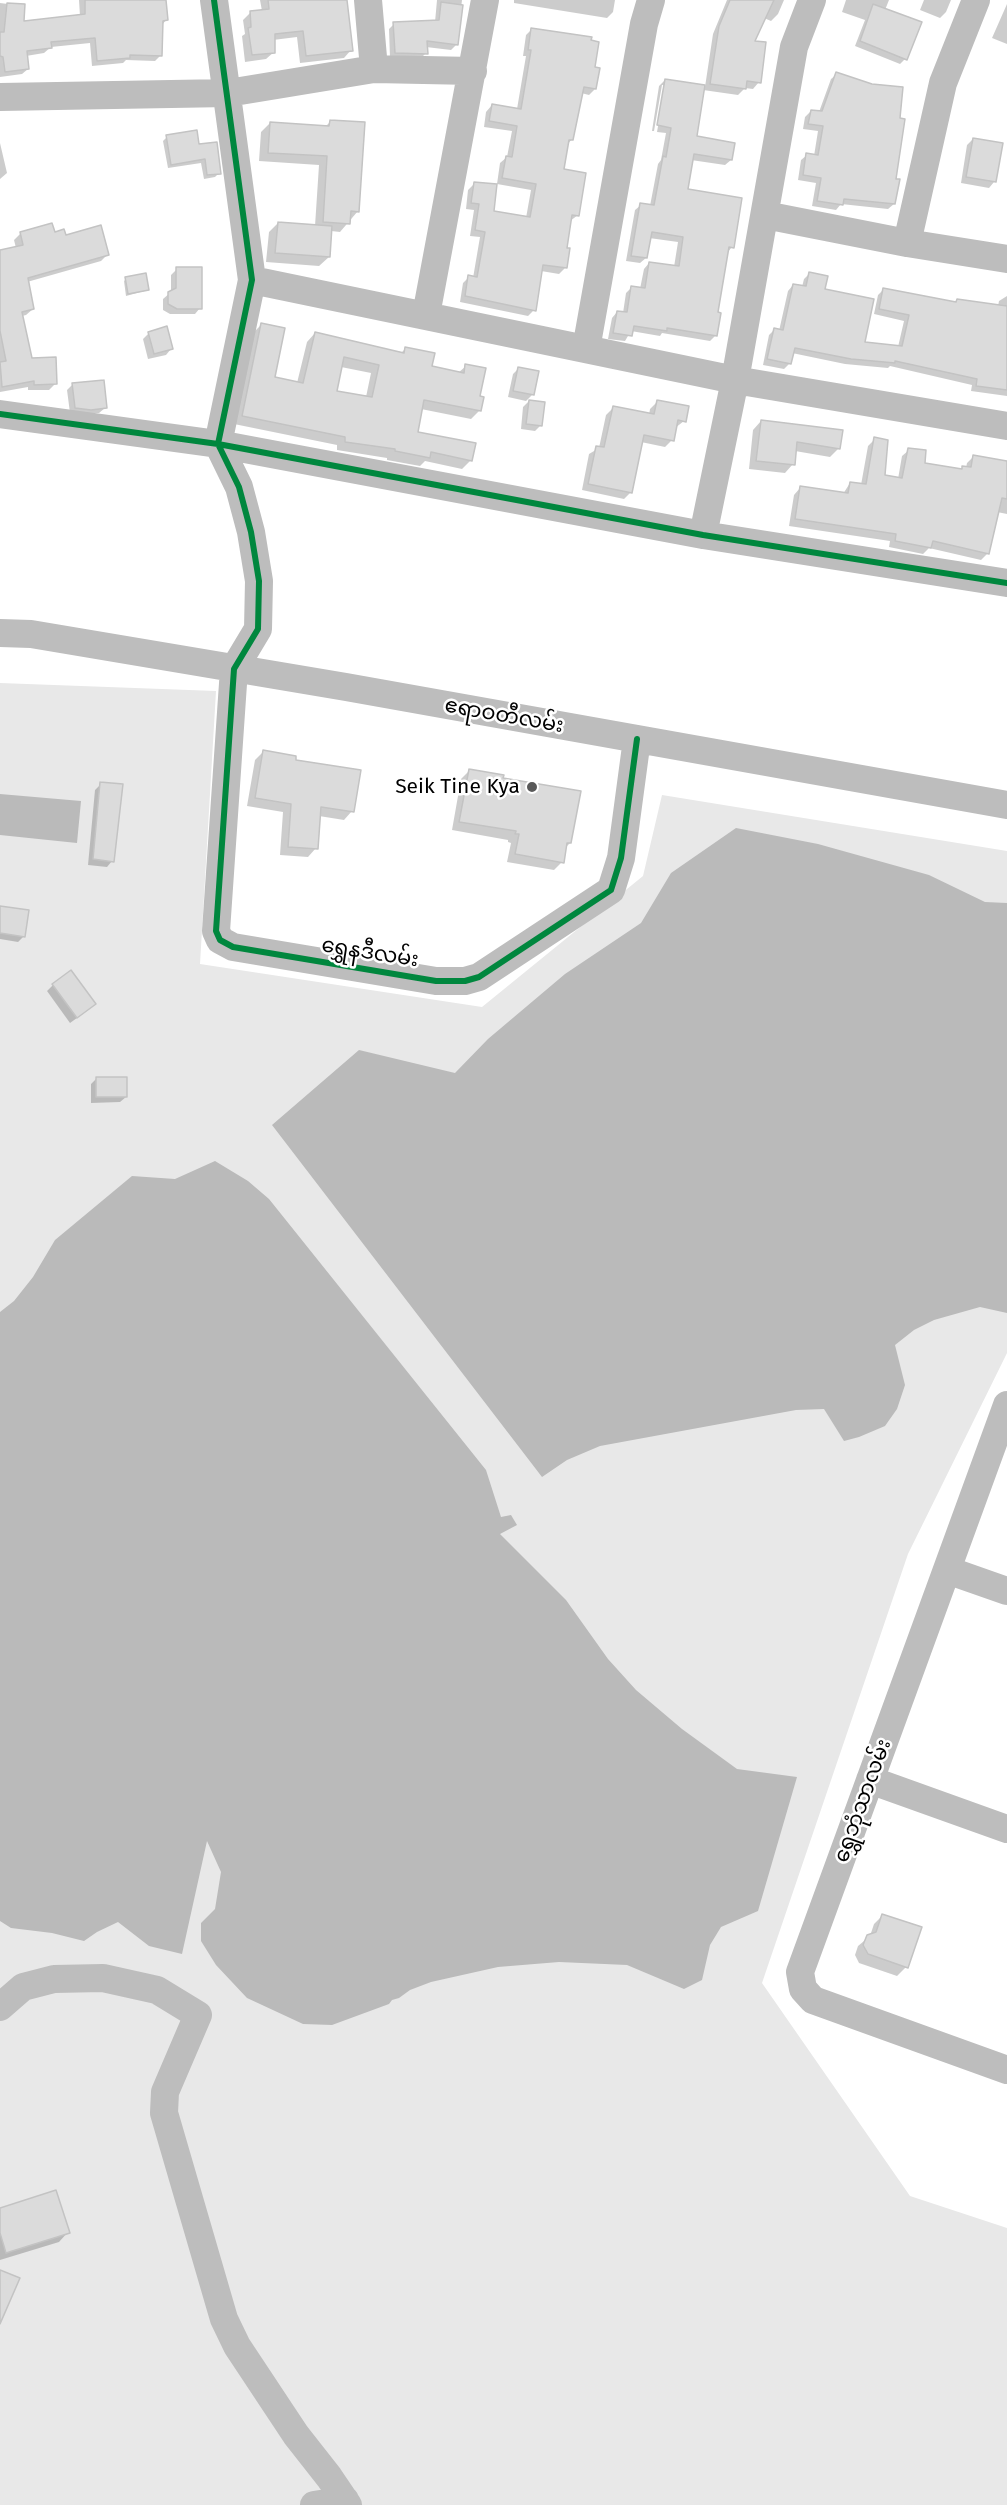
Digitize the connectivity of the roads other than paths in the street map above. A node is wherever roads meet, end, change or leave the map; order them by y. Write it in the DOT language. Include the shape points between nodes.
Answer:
graph roads {
  1 [pos="214,0"];
  2 [pos="368,0"];
  3 [pos="485,0"];
  4 [pos="651,0"];
  5 [pos="812,0"];
  6 [pos="976,0"];
  7 [pos="374,69"];
  8 [pos="473,71"];
  9 [pos="228,93"];
  10 [pos="0,97"];
  11 [pos="765,215"];
  12 [pos="907,243"];
  13 [pos="1007,259"];
  14 [pos="252,280"];
  15 [pos="426,315"];
  16 [pos="586,349"];
  17 [pos="735,380"];
  18 [pos="0,414"];
  19 [pos="1007,426"];
  20 [pos="218,444"];
  21 [pos="703,535"];
  22 [pos="1007,583"];
  23 [pos="0,633"];
  24 [pos="234,669"];
  25 [pos="637,739"];
  26 [pos="1007,806"];
  27 [pos="1007,1405"];
  28 [pos="947,1570"];
  29 [pos="1007,1592"];
  30 [pos="870,1780"];
  31 [pos="1007,1829"];
  32 [pos="0,2007"];
  33 [pos="1007,2070"];
  34 [pos="346,2503"];
  35 [pos="314,2505"];
  1 -- 9 [label="street"];
  2 -- 7 [label="street"];
  3 -- 8 [label="street"];
  4 -- 16 [label="street"];
  5 -- 11 [label="street" via="794,46"];
  6 -- 12 [label="street" via="943,83"];
  7 -- 8 [label="street"];
  7 -- 9 [label="street"];
  8 -- 15 [label="street"];
  9 -- 10 [label="street"];
  9 -- 14 [label="street"];
  11 -- 12 [label="street"];
  11 -- 17 [label="street"];
  12 -- 13 [label="street"];
  14 -- 15 [label="street"];
  14 -- 20 [label="street"];
  15 -- 16 [label="street"];
  16 -- 17 [label="street"];
  17 -- 19 [label="street"];
  17 -- 21 [label="street"];
  18 -- 20 [label="street"];
  20 -- 21 [label="street"];
  20 -- 24 [label="street" via="239,487 259,581 258,629"];
  21 -- 22 [label="street"];
  23 -- 24 [label="street, ဧရာဝတီလမ်း" via="31,634"];
  24 -- 25 [label="street, ဧရာဝတီလမ်း"];
  24 -- 25 [label="street, ရွှေနဒီလမ်း" via="216,931 220,940 233,947 436,981 479,977 611,890 621,858"];
  25 -- 26 [label="street, ဧရာဝတီလမ်း"];
  27 -- 28 [label="street, ရွှေဘုံသာလမ်း"];
  28 -- 29 [label="street"];
  28 -- 30 [label="street, ရွှေဘုံသာလမ်း"];
  30 -- 31 [label="street"];
  30 -- 33 [label="street, ရွှေဘုံသာလမ်း" via="800,1972 803,1989 813,2000"];
  32 -- 34 [label="street" via="24,1987 54,1979 103,1978 157,1990 198,2015 165,2092 164,2114 224,2319 237,2346 296,2435"];
  34 -- 35 [label="street"];
}
